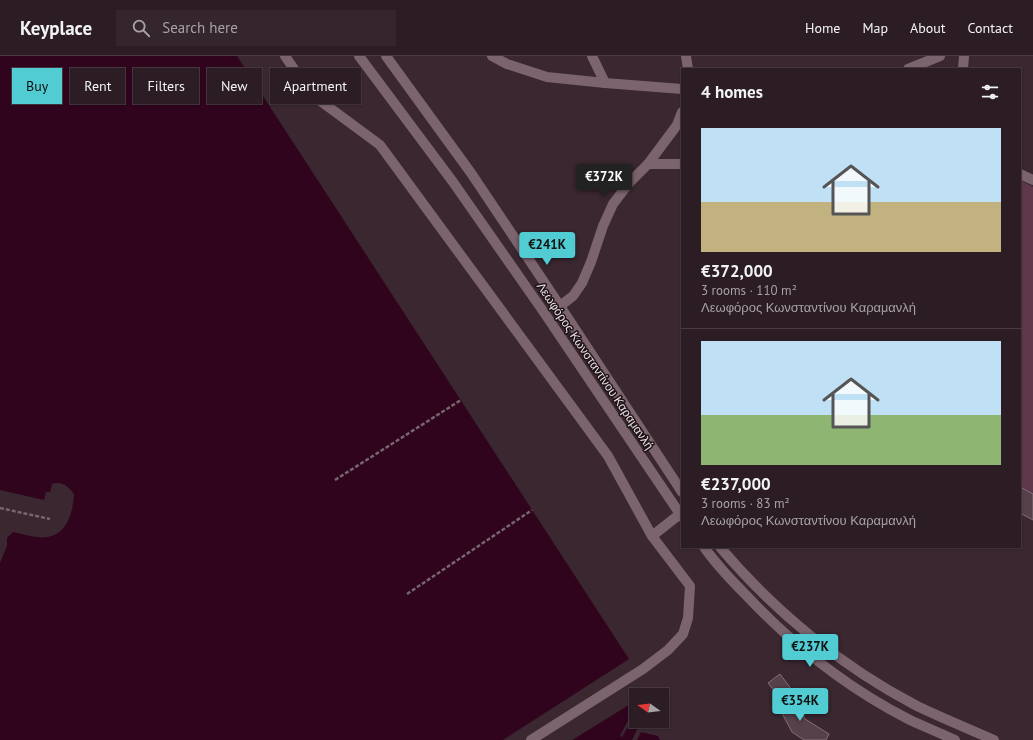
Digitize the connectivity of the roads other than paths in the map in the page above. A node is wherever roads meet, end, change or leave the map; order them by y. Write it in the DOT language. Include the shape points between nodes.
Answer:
graph roads {
  1 [pos="285,56"];
  2 [pos="360,56"];
  3 [pos="386,56"];
  4 [pos="492,56"];
  5 [pos="592,56"];
  6 [pos="686,56"];
  7 [pos="940,56"];
  8 [pos="964,56"];
  9 [pos="688,68"];
  10 [pos="910,68"];
  11 [pos="963,68"];
  12 [pos="605,83"];
  13 [pos="681,90"];
  14 [pos="679,125"];
  15 [pos="648,164"];
  16 [pos="681,164"];
  17 [pos="1021,174"];
  18 [pos="1033,180"];
  19 [pos="560,306"];
  20 [pos="681,490"];
  21 [pos="681,515"];
  22 [pos="652,536"];
  23 [pos="705,548"];
  24 [pos="721,548"];
  25 [pos="531,740"];
  26 [pos="955,740"];
  27 [pos="994,740"];
  1 -- 22 [label="street" via="311,94 380,145 608,456"];
  2 -- 21 [label="street, Λεωφόρος Κωνσταντίνου Καραμανλή" via="453,182"];
  3 -- 19 [label="street, Λεωφόρος Κωνσταντίνου Καραμανλή" via="471,173"];
  4 -- 12 [label="street" via="507,64 547,77"];
  5 -- 12 [label="street"];
  6 -- 9 [label="street"];
  7 -- 10 [label="street"];
  8 -- 11 [label="street"];
  12 -- 13 [label="street"];
  14 -- 15 [label="street"];
  15 -- 16 [label="street"];
  15 -- 19 [label="street" via="613,204 582,283 573,296"];
  17 -- 18 [label="street"];
  19 -- 20 [label="street, Λεωφόρος Κωνσταντίνου Καραμανλή"];
  21 -- 22 [label="street"];
  22 -- 25 [label="street" via="690,586 688,618 683,634 644,669"];
  23 -- 26 [label="street" via="761,610 815,658 863,693 910,720"];
  24 -- 27 [label="street" via="767,598 827,649 917,706"];
}
